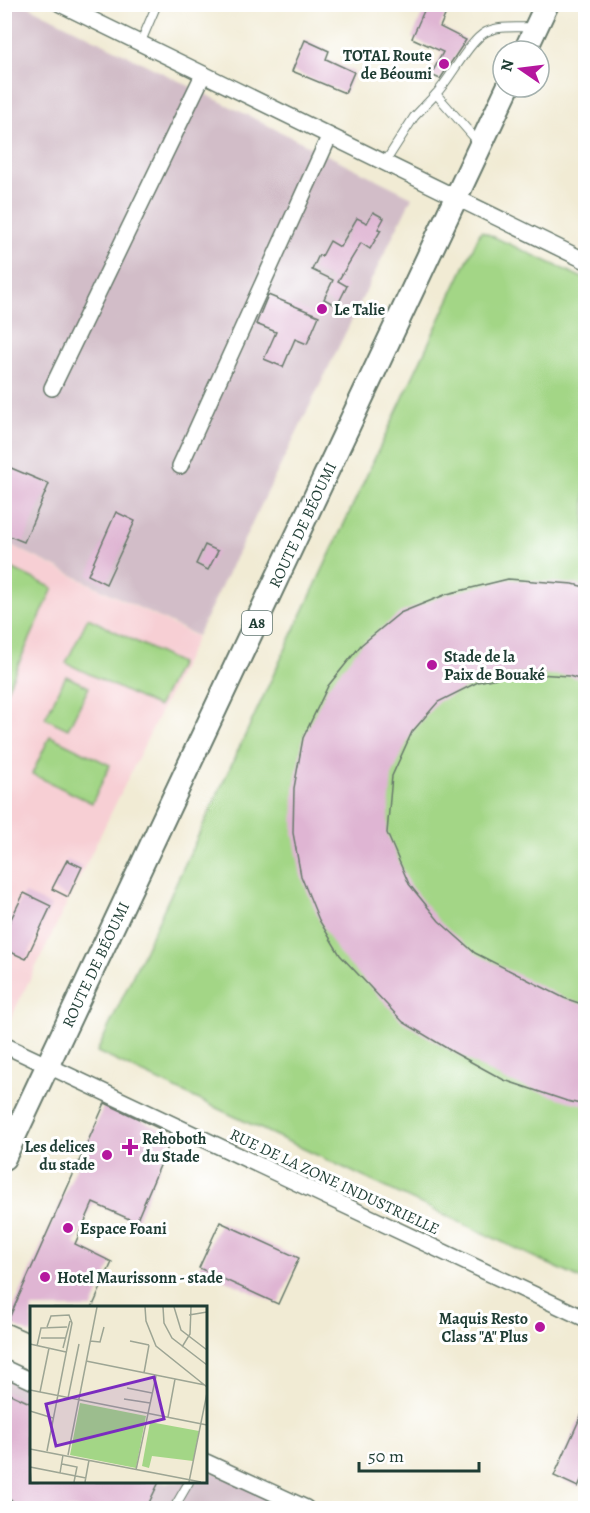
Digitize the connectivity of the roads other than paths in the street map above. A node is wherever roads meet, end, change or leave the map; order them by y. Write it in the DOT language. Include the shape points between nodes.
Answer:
graph roads {
  1 [pos="60,4"];
  2 [pos="157,4"];
  3 [pos="547,4"];
  4 [pos="537,27"];
  5 [pos="531,39"];
  6 [pos="140,44"];
  7 [pos="203,75"];
  8 [pos="436,94"];
  9 [pos="503,99"];
  10 [pos="329,137"];
  11 [pos="481,146"];
  12 [pos="384,164"];
  13 [pos="456,199"];
  14 [pos="585,261"];
  15 [pos="52,388"];
  16 [pos="180,466"];
  17 [pos="4,1046"];
  18 [pos="48,1066"];
  19 [pos="4,1158"];
  20 [pos="585,1318"];
  21 [pos="4,1368"];
  22 [pos="30,1380"];
  23 [pos="207,1462"];
  24 [pos="188,1483"];
  25 [pos="174,1509"];
  26 [pos="306,1509"];
  1 -- 6 [label="street"];
  2 -- 6 [label="lane"];
  3 -- 4 [label="main road"];
  4 -- 5 [label="main road"];
  4 -- 8 [label="lane" via="487,31"];
  6 -- 7 [label="street"];
  7 -- 10 [label="street"];
  7 -- 15 [label="street"];
  8 -- 11 [label="lane"];
  8 -- 12 [label="lane" via="414,117"];
  9 -- 11 [label="main road, ROUTE DE BÉOUMI / A8"];
  10 -- 12 [label="street"];
  10 -- 16 [label="street"];
  11 -- 13 [label="main road, ROUTE DE BÉOUMI / A8"];
  12 -- 13 [label="street"];
  13 -- 14 [label="street"];
  13 -- 18 [label="main road, ROUTE DE BÉOUMI / A8"];
  17 -- 18 [label="street, RUE DE LA ZONE INDUSTRIELLE"];
  18 -- 19 [label="main road, ROUTE DE BÉOUMI / A8"];
  18 -- 20 [label="street, RUE DE LA ZONE INDUSTRIELLE"];
  21 -- 22 [label="street"];
  23 -- 26 [label="street"];
  24 -- 25 [label="lane"];
}
